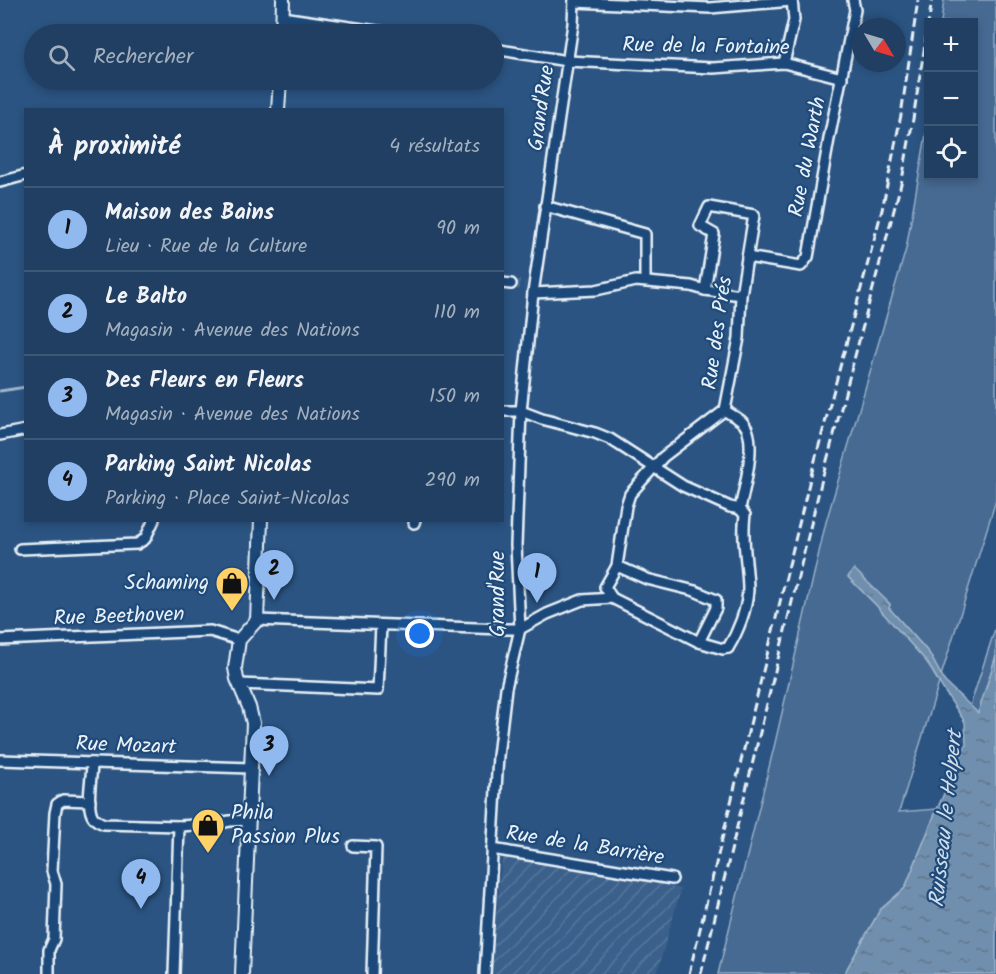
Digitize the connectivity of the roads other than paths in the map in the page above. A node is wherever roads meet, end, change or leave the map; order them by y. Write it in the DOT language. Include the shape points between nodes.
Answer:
graph roads {
  1 [pos="283,0"];
  2 [pos="792,0"];
  3 [pos="853,0"];
  4 [pos="574,1"];
  5 [pos="282,17"];
  6 [pos="282,24"];
  7 [pos="329,24"];
  8 [pos="504,51"];
  9 [pos="567,61"];
  10 [pos="784,63"];
  11 [pos="842,78"];
  12 [pos="279,90"];
  13 [pos="278,108"];
  14 [pos="24,176"];
  15 [pos="0,182"];
  16 [pos="546,206"];
  17 [pos="747,258"];
  18 [pos="645,282"];
  19 [pos="531,288"];
  20 [pos="705,290"];
  21 [pos="741,295"];
  22 [pos="725,410"];
  23 [pos="504,411"];
  24 [pos="521,411"];
  25 [pos="24,430"];
  26 [pos="0,435"];
  27 [pos="653,467"];
  28 [pos="743,512"];
  29 [pos="153,522"];
  30 [pos="261,522"];
  31 [pos="20,549"];
  32 [pos="617,566"];
  33 [pos="612,598"];
  34 [pos="256,620"];
  35 [pos="381,625"];
  36 [pos="520,629"];
  37 [pos="0,640"];
  38 [pos="238,640"];
  39 [pos="699,642"];
  40 [pos="239,684"];
  41 [pos="0,760"];
  42 [pos="92,763"];
  43 [pos="250,768"];
  44 [pos="90,801"];
  45 [pos="249,820"];
  46 [pos="179,826"];
  47 [pos="353,846"];
  48 [pos="492,849"];
  49 [pos="672,879"];
  50 [pos="49,974"];
  51 [pos="174,974"];
  52 [pos="242,974"];
  53 [pos="372,974"];
  54 [pos="485,974"];
  1 -- 5 [label="main road"];
  2 -- 4 [label="street" via="710,8"];
  2 -- 10 [label="street" via="794,20"];
  3 -- 11 [label="street, Rue du Warth" via="855,10"];
  4 -- 9 [label="street, Grand'Rue"];
  5 -- 6 [label="main road"];
  5 -- 7 [label="street"];
  8 -- 9 [label="street, Rue de la Fontaine"];
  9 -- 10 [label="street, Rue de la Fontaine" via="713,68"];
  9 -- 16 [label="street, Grand'Rue"];
  10 -- 11 [label="street, Rue de la Fontaine"];
  11 -- 17 [label="street, Rue du Warth" via="808,258 801,266"];
  12 -- 13 [label="main road"];
  14 -- 15 [label="street"];
  16 -- 18 [label="street" via="645,234"];
  16 -- 19 [label="street, Grand'Rue"];
  17 -- 20 [label="street, Rue des Prés" via="754,215 709,207 699,226 714,234"];
  17 -- 21 [label="street, Rue des Prés"];
  18 -- 19 [label="street" via="596,290"];
  18 -- 20 [label="street"];
  19 -- 24 [label="street, Grand'Rue"];
  20 -- 21 [label="street"];
  21 -- 22 [label="street, Rue des Prés" via="739,338"];
  22 -- 27 [label="street"];
  22 -- 28 [label="street, Rue des Prés" via="740,419 750,438"];
  23 -- 24 [label="street"];
  24 -- 27 [label="street" via="610,439"];
  24 -- 36 [label="street, Grand'Rue" via="516,545"];
  25 -- 26 [label="street"];
  27 -- 28 [label="street" via="683,486"];
  27 -- 32 [label="street" via="630,494"];
  28 -- 39 [label="street, Rue des Prés" via="748,592 745,609 730,650"];
  29 -- 31 [label="street" via="145,539 137,544"];
  30 -- 34 [label="main road"];
  32 -- 33 [label="street" via="605,587"];
  32 -- 39 [label="street" via="716,600 716,608"];
  33 -- 36 [label="street" via="582,600"];
  33 -- 39 [label="street"];
  34 -- 35 [label="street"];
  34 -- 38 [label="main road"];
  35 -- 36 [label="street"];
  35 -- 40 [label="street" via="378,690"];
  36 -- 48 [label="street, Grand'Rue" via="506,688"];
  37 -- 38 [label="street, Rue Beethoven" via="210,631"];
  38 -- 40 [label="main road" via="235,668"];
  40 -- 43 [label="main road" via="252,723"];
  41 -- 42 [label="street, Rue Mozart"];
  42 -- 43 [label="street, Rue Mozart"];
  42 -- 44 [label="street"];
  43 -- 45 [label="main road"];
  44 -- 46 [label="street" via="96,821 104,824"];
  44 -- 50 [label="street" via="63,800 57,804 52,871 56,884 54,939"];
  45 -- 46 [label="street"];
  45 -- 52 [label="main road"];
  46 -- 51 [label="street"];
  47 -- 53 [label="street" via="376,847"];
  48 -- 49 [label="street, Rue de la Barrière"];
  48 -- 54 [label="street, Grand'Rue"];
}
